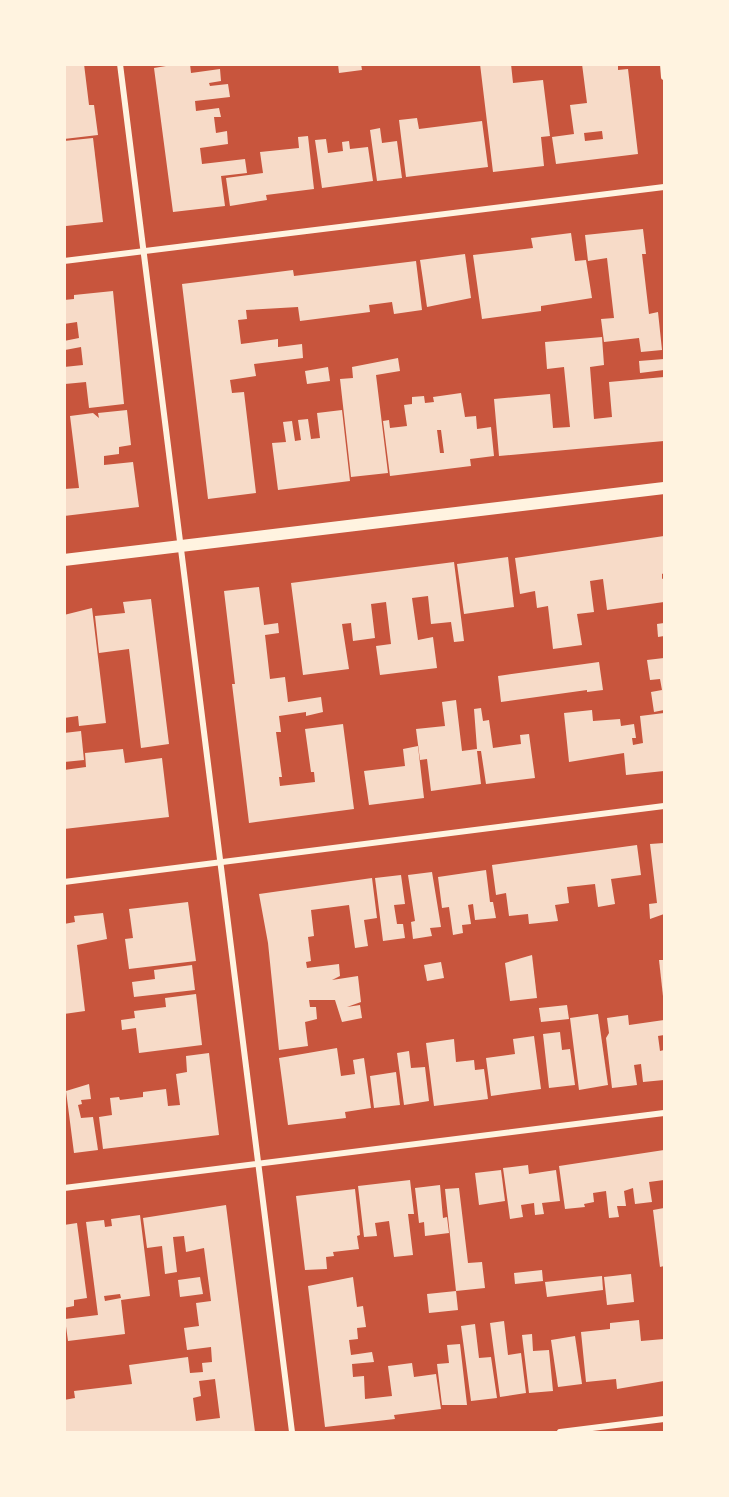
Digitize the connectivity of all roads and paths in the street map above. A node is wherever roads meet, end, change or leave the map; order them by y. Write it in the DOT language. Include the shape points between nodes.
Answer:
graph roads {
  1 [pos="120,64"];
  2 [pos="663,64"];
  3 [pos="664,77"];
  4 [pos="664,187"];
  5 [pos="144,251"];
  6 [pos="64,261"];
  7 [pos="664,488"];
  8 [pos="181,548"];
  9 [pos="64,560"];
  10 [pos="664,806"];
  11 [pos="221,863"];
  12 [pos="64,882"];
  13 [pos="664,1113"];
  14 [pos="258,1164"];
  15 [pos="64,1188"];
  16 [pos="664,1419"];
  17 [pos="292,1432"];
  18 [pos="560,1432"];
  1 -- 5 [label="street"];
  2 -- 3 [label="street"];
  4 -- 5 [label="street"];
  5 -- 6 [label="street"];
  5 -- 8 [label="street"];
  7 -- 8 [label="main road"];
  8 -- 9 [label="main road"];
  8 -- 11 [label="street"];
  10 -- 11 [label="street"];
  11 -- 12 [label="street"];
  11 -- 14 [label="street"];
  13 -- 14 [label="street"];
  14 -- 15 [label="street"];
  14 -- 17 [label="street"];
  16 -- 18 [label="street"];
}
